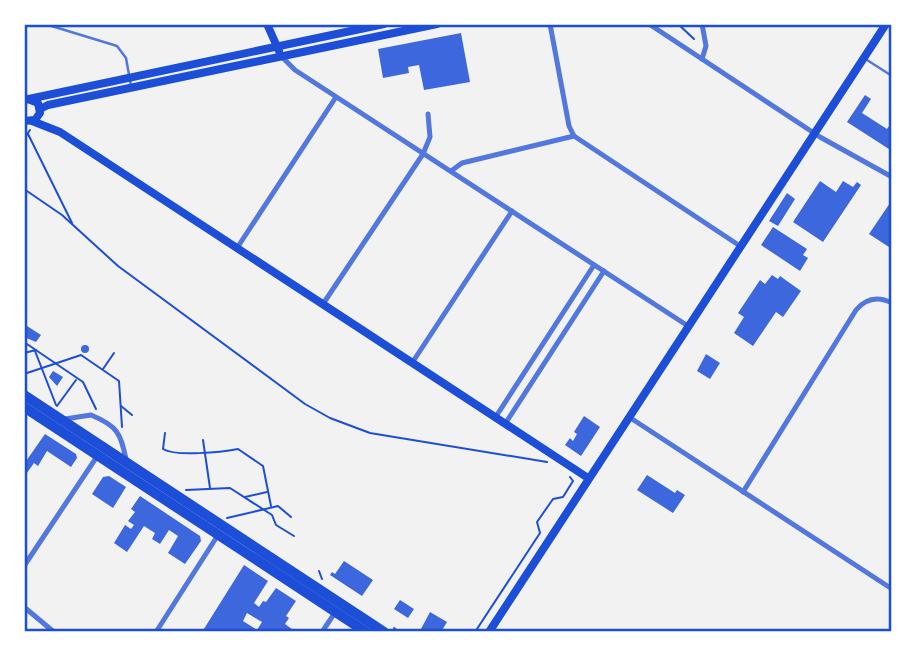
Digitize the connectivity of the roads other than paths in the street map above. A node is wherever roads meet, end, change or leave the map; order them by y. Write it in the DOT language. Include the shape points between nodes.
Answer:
graph roads {
  1 [pos="45,24"];
  2 [pos="267,24"];
  3 [pos="384,24"];
  4 [pos="437,24"];
  5 [pos="550,24"];
  6 [pos="649,24"];
  7 [pos="702,24"];
  8 [pos="886,24"];
  9 [pos="277,47"];
  10 [pos="282,57"];
  11 [pos="864,58"];
  12 [pos="702,59"];
  13 [pos="891,76"];
  14 [pos="130,78"];
  15 [pos="132,88"];
  16 [pos="336,97"];
  17 [pos="26,99"];
  18 [pos="40,110"];
  19 [pos="428,114"];
  20 [pos="29,125"];
  21 [pos="60,132"];
  22 [pos="814,133"];
  23 [pos="574,136"];
  24 [pos="424,154"];
  25 [pos="451,171"];
  26 [pos="891,177"];
  27 [pos="512,211"];
  28 [pos="740,246"];
  29 [pos="237,248"];
  30 [pos="594,265"];
  31 [pos="604,271"];
  32 [pos="891,303"];
  33 [pos="323,304"];
  34 [pos="688,326"];
  35 [pos="412,363"];
  36 [pos="24,395"];
  37 [pos="24,407"];
  38 [pos="62,415"];
  39 [pos="629,417"];
  40 [pos="495,418"];
  41 [pos="505,424"];
  42 [pos="101,451"];
  43 [pos="127,463"];
  44 [pos="588,478"];
  45 [pos="743,492"];
  46 [pos="223,526"];
  47 [pos="24,566"];
  48 [pos="891,589"];
  49 [pos="24,607"];
  50 [pos="339,608"];
  51 [pos="54,632"];
  52 [pos="156,632"];
  53 [pos="322,632"];
  54 [pos="366,632"];
  55 [pos="384,632"];
  56 [pos="489,632"];
  1 -- 14 [label="lane" via="117,46 126,58"];
  2 -- 9 [label="main road"];
  3 -- 9 [label="main road"];
  4 -- 10 [label="main road"];
  5 -- 23 [label="street"];
  6 -- 12 [label="street"];
  7 -- 12 [label="street" via="706,46"];
  8 -- 11 [label="main road"];
  9 -- 10 [label="main road"];
  9 -- 14 [label="main road"];
  10 -- 15 [label="main road"];
  10 -- 16 [label="street"];
  11 -- 13 [label="lane"];
  11 -- 22 [label="main road"];
  12 -- 22 [label="street"];
  14 -- 15 [label="lane"];
  14 -- 17 [label="main road"];
  15 -- 18 [label="main road"];
  16 -- 24 [label="street"];
  16 -- 29 [label="street"];
  17 -- 18 [label="main road" via="36,101"];
  18 -- 20 [label="main road"];
  18 -- 21 [label="main road"];
  19 -- 24 [label="street" via="430,136"];
  20 -- 21 [label="main road"];
  21 -- 29 [label="main road"];
  22 -- 26 [label="street"];
  22 -- 28 [label="main road"];
  23 -- 25 [label="street" via="462,163"];
  23 -- 28 [label="street"];
  24 -- 25 [label="street"];
  24 -- 33 [label="street"];
  25 -- 27 [label="street"];
  27 -- 30 [label="street"];
  27 -- 35 [label="street"];
  28 -- 34 [label="main road"];
  29 -- 33 [label="main road"];
  30 -- 31 [label="street"];
  30 -- 40 [label="street"];
  31 -- 34 [label="street"];
  31 -- 41 [label="street"];
  32 -- 45 [label="street" via="871,299 856,310"];
  33 -- 35 [label="main road"];
  34 -- 39 [label="main road"];
  35 -- 40 [label="main road"];
  36 -- 38 [label="highway"];
  37 -- 42 [label="highway"];
  38 -- 42 [label="highway"];
  38 -- 43 [label="street" via="91,415 116,429"];
  39 -- 44 [label="main road"];
  39 -- 45 [label="street"];
  40 -- 41 [label="main road"];
  41 -- 44 [label="main road"];
  42 -- 43 [label="highway"];
  42 -- 46 [label="highway"];
  42 -- 47 [label="street"];
  43 -- 46 [label="highway"];
  44 -- 56 [label="main road"];
  45 -- 48 [label="street"];
  46 -- 50 [label="highway"];
  46 -- 52 [label="street"];
  49 -- 51 [label="street"];
  50 -- 53 [label="street"];
  50 -- 54 [label="highway"];
  50 -- 55 [label="highway"];
}
